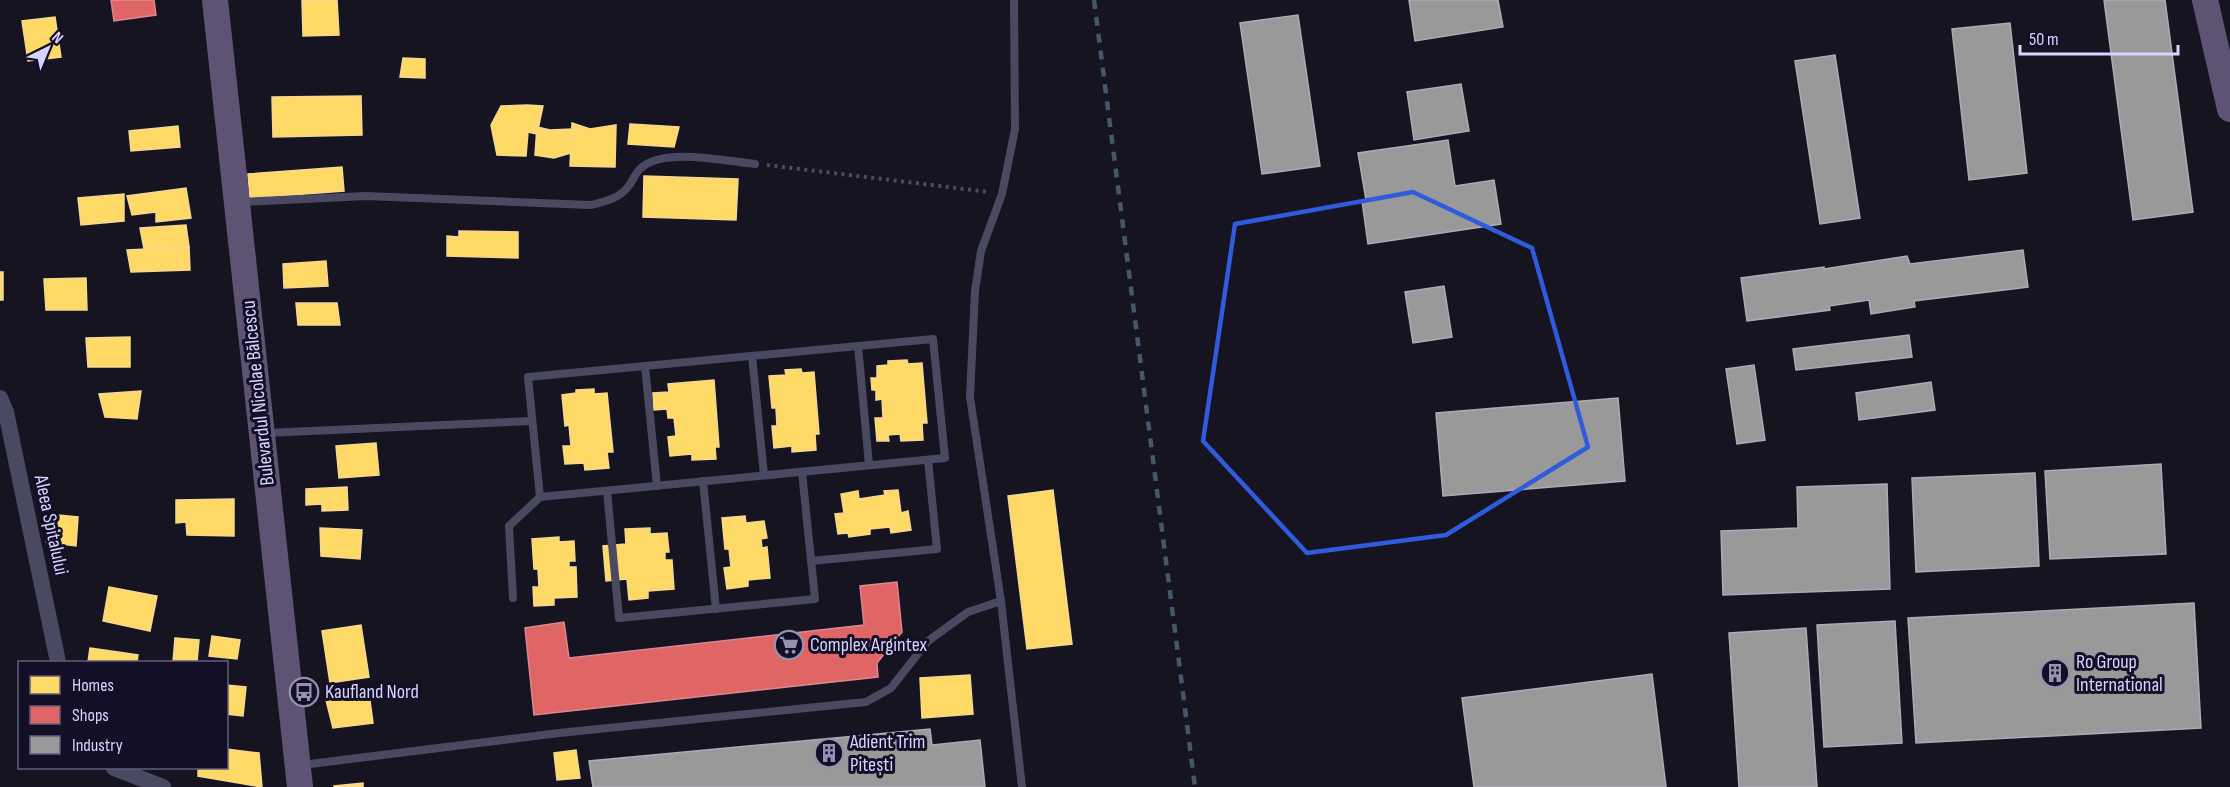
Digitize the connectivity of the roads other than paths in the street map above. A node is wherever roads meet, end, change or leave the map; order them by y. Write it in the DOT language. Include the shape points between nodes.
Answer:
graph roads {
  1 [pos="215,0"];
  2 [pos="1014,0"];
  3 [pos="2205,0"];
  4 [pos="2230,109"];
  5 [pos="754,164"];
  6 [pos="237,202"];
  7 [pos="858,346"];
  8 [pos="752,356"];
  9 [pos="645,366"];
  10 [pos="0,398"];
  11 [pos="532,421"];
  12 [pos="262,433"];
  13 [pos="928,460"];
  14 [pos="869,465"];
  15 [pos="802,472"];
  16 [pos="764,476"];
  17 [pos="703,482"];
  18 [pos="657,486"];
  19 [pos="606,491"];
  20 [pos="540,497"];
  21 [pos="811,561"];
  22 [pos="513,598"];
  23 [pos="1001,601"];
  24 [pos="716,609"];
  25 [pos="58,661"];
  26 [pos="117,769"];
  27 [pos="299,776"];
  28 [pos="163,787"];
  29 [pos="1022,787"];
  1 -- 6 [label="main road, Bulevardul Nicolae Bălcescu"];
  2 -- 23 [label="lane" via="1016,129 1002,194 981,251 970,397"];
  3 -- 4 [label="main road"];
  5 -- 6 [label="lane" via="675,156 650,161 614,199 591,205 366,196"];
  6 -- 12 [label="main road, Bulevardul Nicolae Bălcescu"];
  7 -- 8 [label="lane"];
  7 -- 13 [label="lane" via="933,339 945,458"];
  7 -- 14 [label="lane"];
  8 -- 9 [label="lane"];
  8 -- 16 [label="lane"];
  9 -- 11 [label="lane" via="528,377"];
  9 -- 18 [label="lane"];
  10 -- 25 [label="street, Aleea Spitalului"];
  11 -- 12 [label="lane"];
  11 -- 20 [label="lane"];
  12 -- 27 [label="main road, Bulevardul Nicolae Bălcescu"];
  13 -- 14 [label="lane"];
  13 -- 21 [label="lane" via="937,549"];
  14 -- 15 [label="lane"];
  15 -- 16 [label="lane"];
  15 -- 21 [label="lane"];
  16 -- 17 [label="lane"];
  17 -- 18 [label="lane"];
  17 -- 24 [label="lane"];
  18 -- 19 [label="lane"];
  19 -- 20 [label="lane"];
  19 -- 24 [label="lane" via="619,618"];
  20 -- 22 [label="lane" via="509,526"];
  21 -- 24 [label="lane" via="815,599"];
  23 -- 27 [label="lane" via="968,612 928,641 891,688 866,702 559,733"];
  23 -- 29 [label="lane"];
  26 -- 28 [label="street"];
}
